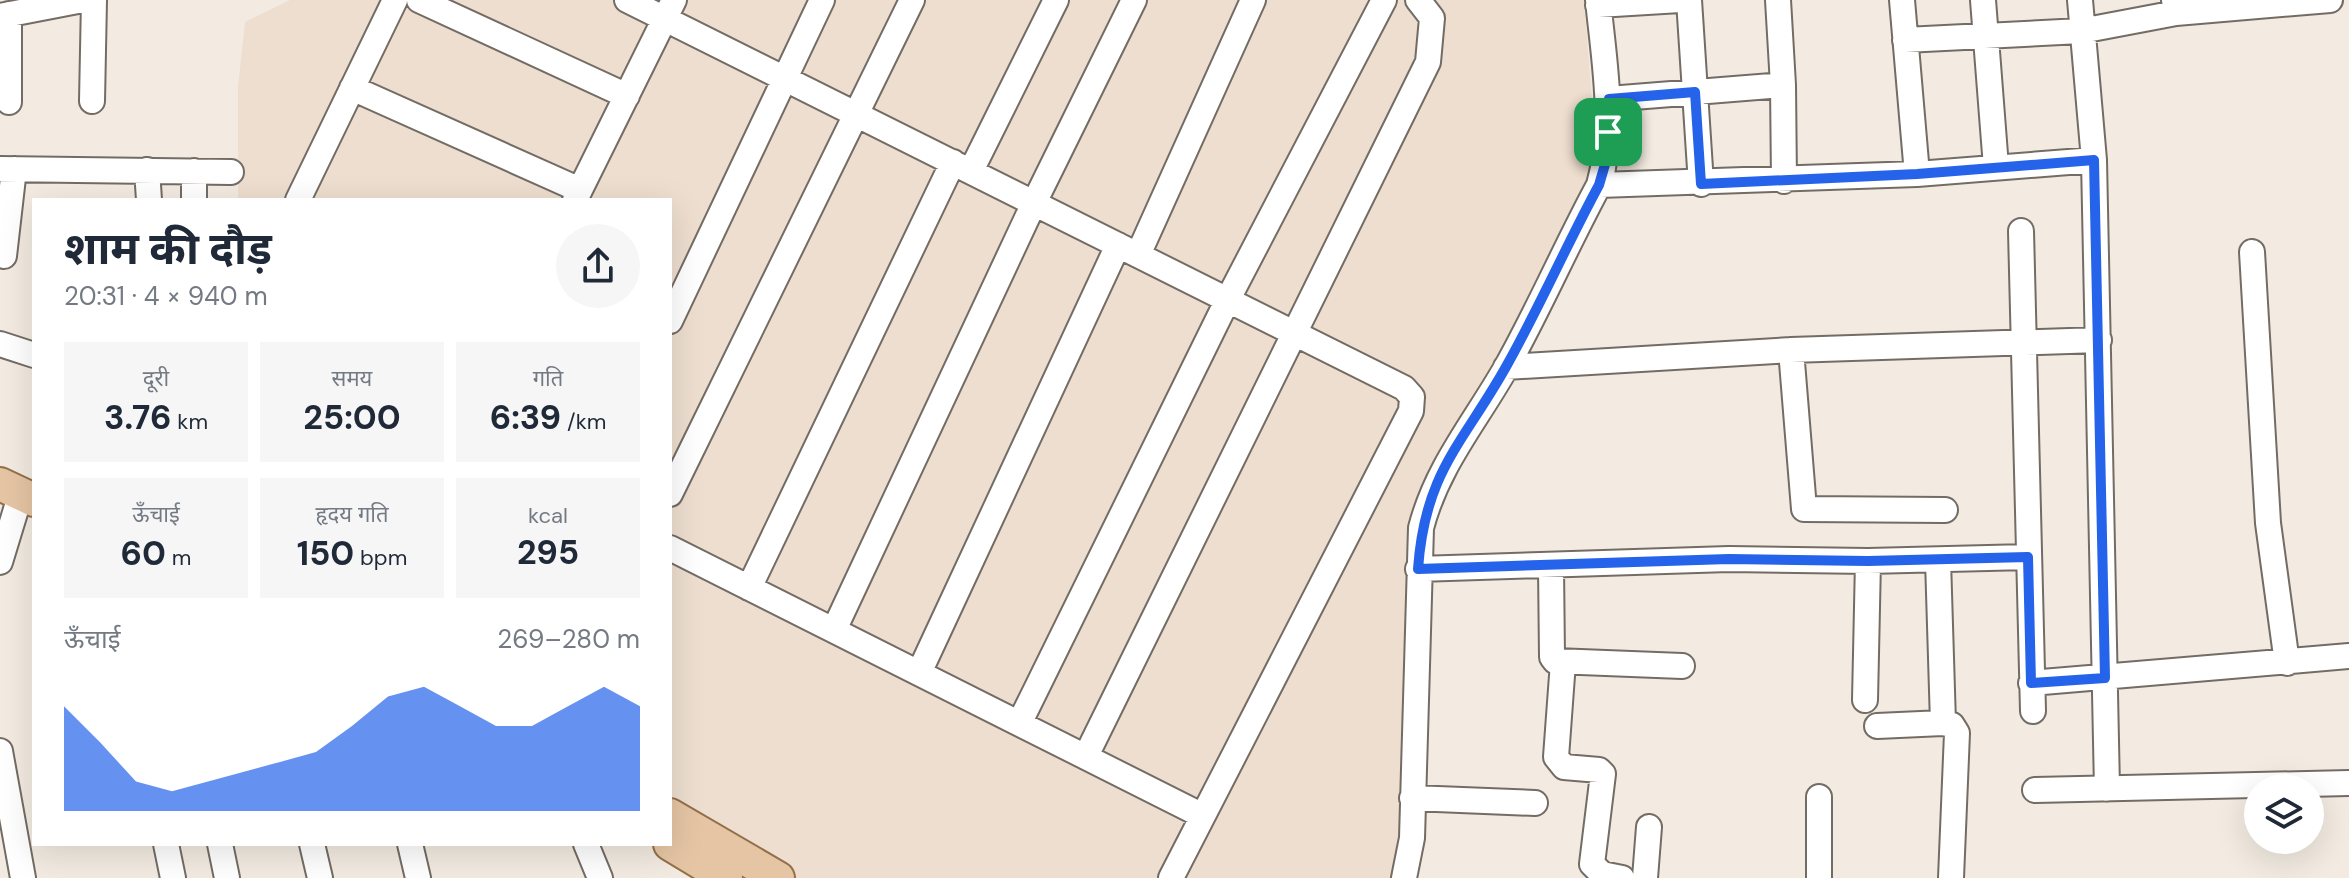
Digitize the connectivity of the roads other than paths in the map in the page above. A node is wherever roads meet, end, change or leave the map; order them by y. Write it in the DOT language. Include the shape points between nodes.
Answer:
graph roads {
  1 [pos="83,0"];
  2 [pos="94,0"];
  3 [pos="395,0"];
  4 [pos="419,0"];
  5 [pos="627,0"];
  6 [pos="822,0"];
  7 [pos="912,0"];
  8 [pos="1056,0"];
  9 [pos="1134,0"];
  10 [pos="1253,0"];
  11 [pos="1384,0"];
  12 [pos="1418,0"];
  13 [pos="1680,0"];
  14 [pos="1689,0"];
  15 [pos="1778,0"];
  16 [pos="1902,0"];
  17 [pos="1983,0"];
  18 [pos="2080,0"];
  19 [pos="2330,0"];
  20 [pos="2257,2"];
  21 [pos="1598,3"];
  22 [pos="2175,6"];
  23 [pos="670,9"];
  24 [pos="5,15"];
  25 [pos="2081,31"];
  26 [pos="1985,37"];
  27 [pos="1905,40"];
  28 [pos="784,77"];
  29 [pos="1783,85"];
  30 [pos="352,88"];
  31 [pos="1695,92"];
  32 [pos="627,96"];
  33 [pos="1609,99"];
  34 [pos="92,101"];
  35 [pos="9,102"];
  36 [pos="856,114"];
  37 [pos="2094,160"];
  38 [pos="962,167"];
  39 [pos="1996,167"];
  40 [pos="7,169"];
  41 [pos="147,170"];
  42 [pos="194,171"];
  43 [pos="231,172"];
  44 [pos="1917,174"];
  45 [pos="1784,181"];
  46 [pos="1701,184"];
  47 [pos="1599,185"];
  48 [pos="577,195"];
  49 [pos="149,198"];
  50 [pos="194,198"];
  51 [pos="299,198"];
  52 [pos="1034,203"];
  53 [pos="2021,231"];
  54 [pos="1128,250"];
  55 [pos="2252,252"];
  56 [pos="4,256"];
  57 [pos="1227,301"];
  58 [pos="672,317"];
  59 [pos="1295,334"];
  60 [pos="2099,340"];
  61 [pos="2026,341"];
  62 [pos="0,344"];
  63 [pos="1791,350"];
  64 [pos="32,354"];
  65 [pos="1506,367"];
  66 [pos="672,490"];
  67 [pos="18,492"];
  68 [pos="1945,510"];
  69 [pos="672,549"];
  70 [pos="2028,557"];
  71 [pos="1938,560"];
  72 [pos="1868,561"];
  73 [pos="0,562"];
  74 [pos="1551,567"];
  75 [pos="1418,569"];
  76 [pos="749,588"];
  77 [pos="834,630"];
  78 [pos="2349,656"];
  79 [pos="1563,662"];
  80 [pos="2287,663"];
  81 [pos="1682,666"];
  82 [pos="919,673"];
  83 [pos="2105,678"];
  84 [pos="2031,683"];
  85 [pos="1865,700"];
  86 [pos="2033,711"];
  87 [pos="1020,722"];
  88 [pos="1943,723"];
  89 [pos="1877,726"];
  90 [pos="0,751"];
  91 [pos="1086,756"];
  92 [pos="2349,783"];
  93 [pos="2107,789"];
  94 [pos="2035,790"];
  95 [pos="4,794"];
  96 [pos="1819,797"];
  97 [pos="1412,798"];
  98 [pos="1535,803"];
  99 [pos="1201,815"];
  100 [pos="672,816"];
  101 [pos="1649,827"];
  102 [pos="672,845"];
  103 [pos="166,846"];
  104 [pos="220,846"];
  105 [pos="312,846"];
  106 [pos="410,846"];
  107 [pos="587,846"];
  108 [pos="23,878"];
  109 [pos="173,878"];
  110 [pos="227,878"];
  111 [pos="320,878"];
  112 [pos="418,878"];
  113 [pos="600,878"];
  114 [pos="726,878"];
  115 [pos="778,878"];
  116 [pos="1171,878"];
  117 [pos="1404,878"];
  118 [pos="1622,878"];
  119 [pos="1645,878"];
  120 [pos="1819,878"];
  121 [pos="1951,878"];
  1 -- 24 [label="street"];
  2 -- 34 [label="street"];
  3 -- 30 [label="street"];
  4 -- 32 [label="street"];
  5 -- 23 [label="street"];
  6 -- 28 [label="street"];
  7 -- 36 [label="street"];
  8 -- 38 [label="street"];
  9 -- 52 [label="street"];
  10 -- 54 [label="street"];
  11 -- 57 [label="street"];
  12 -- 59 [label="street" via="1432,18 1428,62"];
  13 -- 21 [label="street"];
  14 -- 31 [label="street"];
  15 -- 29 [label="street"];
  16 -- 27 [label="street"];
  17 -- 26 [label="street"];
  18 -- 25 [label="street"];
  19 -- 20 [label="street"];
  20 -- 22 [label="street"];
  21 -- 33 [label="street"];
  22 -- 25 [label="street"];
  23 -- 28 [label="street"];
  23 -- 32 [label="street"];
  24 -- 35 [label="street"];
  25 -- 26 [label="street"];
  25 -- 37 [label="street"];
  26 -- 27 [label="street"];
  26 -- 39 [label="street"];
  27 -- 44 [label="street"];
  28 -- 36 [label="street"];
  28 -- 58 [label="street"];
  29 -- 31 [label="street"];
  29 -- 45 [label="street"];
  30 -- 48 [label="street"];
  30 -- 51 [label="street"];
  31 -- 33 [label="street"];
  31 -- 46 [label="street"];
  32 -- 48 [label="street"];
  33 -- 47 [label="street" via="1606,161"];
  36 -- 38 [label="street"];
  36 -- 66 [label="street"];
  37 -- 39 [label="street"];
  37 -- 60 [label="street"];
  38 -- 52 [label="street"];
  38 -- 76 [label="street"];
  39 -- 44 [label="street"];
  40 -- 41 [label="street"];
  40 -- 56 [label="street"];
  41 -- 42 [label="street"];
  41 -- 49 [label="street"];
  42 -- 43 [label="street"];
  42 -- 50 [label="street"];
  44 -- 45 [label="street"];
  45 -- 46 [label="street"];
  46 -- 47 [label="street"];
  47 -- 65 [label="street"];
  52 -- 54 [label="street"];
  52 -- 77 [label="street"];
  53 -- 61 [label="street"];
  54 -- 57 [label="street"];
  54 -- 82 [label="street"];
  55 -- 80 [label="street" via="2268,523"];
  57 -- 59 [label="street"];
  57 -- 87 [label="street"];
  59 -- 91 [label="street"];
  59 -- 99 [label="street" via="1404,388 1412,397 1411,411"];
  60 -- 61 [label="street"];
  60 -- 83 [label="street"];
  61 -- 63 [label="street"];
  61 -- 70 [label="street"];
  62 -- 64 [label="street"];
  63 -- 65 [label="street"];
  63 -- 68 [label="street" via="1804,509"];
  65 -- 75 [label="street" via="1445,461 1421,528"];
  67 -- 73 [label="street"];
  69 -- 76 [label="street"];
  70 -- 71 [label="street"];
  70 -- 84 [label="street"];
  71 -- 72 [label="street"];
  71 -- 88 [label="street"];
  72 -- 74 [label="street" via="1729,559"];
  72 -- 85 [label="street"];
  74 -- 75 [label="street"];
  74 -- 79 [label="street" via="1552,657"];
  75 -- 97 [label="street"];
  76 -- 77 [label="street"];
  77 -- 82 [label="street"];
  78 -- 80 [label="street"];
  79 -- 81 [label="street"];
  79 -- 118 [label="street" via="1556,757 1564,767 1603,774 1592,864 1602,874"];
  80 -- 83 [label="street"];
  82 -- 87 [label="street"];
  83 -- 84 [label="street"];
  83 -- 93 [label="street"];
  84 -- 86 [label="street"];
  87 -- 91 [label="street"];
  88 -- 89 [label="street"];
  88 -- 121 [label="street" via="1957,733"];
  90 -- 95 [label="street"];
  91 -- 99 [label="street"];
  92 -- 93 [label="street"];
  93 -- 94 [label="street"];
  95 -- 108 [label="street"];
  96 -- 120 [label="street"];
  97 -- 98 [label="street"];
  97 -- 117 [label="street"];
  99 -- 116 [label="street"];
  100 -- 115 [label="main road"];
  101 -- 119 [label="street"];
  102 -- 114 [label="main road"];
  103 -- 109 [label="street"];
  104 -- 110 [label="street"];
  105 -- 111 [label="street"];
  106 -- 112 [label="street"];
  107 -- 113 [label="street"];
}
